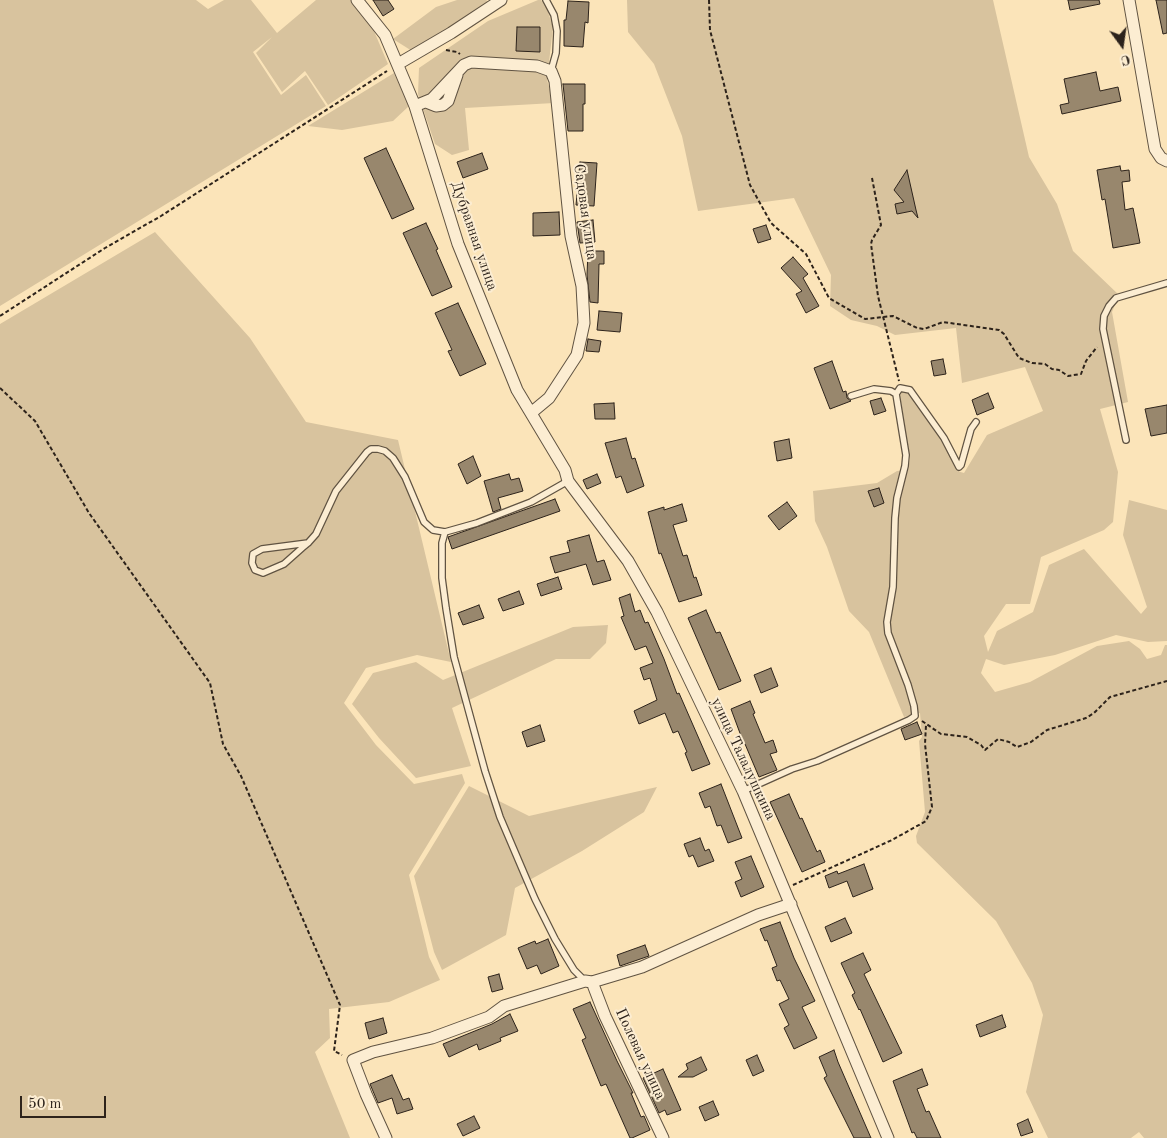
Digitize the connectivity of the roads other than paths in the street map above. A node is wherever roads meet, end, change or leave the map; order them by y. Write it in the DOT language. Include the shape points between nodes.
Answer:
graph roads {
  1 [pos="357,0"];
  2 [pos="501,0"];
  3 [pos="546,0"];
  4 [pos="1129,0"];
  5 [pos="398,64"];
  6 [pos="551,72"];
  7 [pos="420,104"];
  8 [pos="1167,161"];
  9 [pos="1167,283"];
  10 [pos="898,391"];
  11 [pos="851,396"];
  12 [pos="531,413"];
  13 [pos="976,422"];
  14 [pos="1126,440"];
  15 [pos="568,481"];
  16 [pos="445,532"];
  17 [pos="308,543"];
  18 [pos="743,791"];
  19 [pos="791,904"];
  20 [pos="589,982"];
  21 [pos="386,1138"];
  22 [pos="663,1138"];
  23 [pos="888,1138"];
  1 -- 5 [label="street, Дубравная улица" via="384,34"];
  2 -- 5 [label="street"];
  3 -- 6 [label="lane, Садовая улица" via="554,15 557,31"];
  4 -- 8 [label="street" via="1155,149"];
  5 -- 7 [label="street, Дубравная улица"];
  6 -- 7 [label="street" via="537,66 472,62 464,65 432,99"];
  6 -- 12 [label="street, Садовая улица" via="555,81 571,236 582,286 584,323 577,355 549,398"];
  7 -- 12 [label="street, Дубравная улица" via="458,244 517,390"];
  9 -- 14 [label="lane" via="1116,298 1104,316 1103,329"];
  10 -- 11 [label="lane" via="874,389"];
  10 -- 13 [label="lane" via="910,390 944,438 959,467"];
  10 -- 18 [label="lane" via="906,455 897,498 894,587 887,622 910,692 914,716"];
  12 -- 15 [label="street, улица Талалушкина" via="565,470"];
  15 -- 16 [label="lane" via="531,502"];
  15 -- 18 [label="street, улица Талалушкина" via="628,561 658,612"];
  16 -- 17 [label="lane" via="433,530 424,522 405,476 393,458 378,449 367,452 336,491 316,534"];
  16 -- 20 [label="lane" via="442,578 454,657 485,771 500,817 555,939 574,970"];
  17 -- 17 [label="lane" via="284,564 263,573 255,570 253,554 262,549"];
  18 -- 19 [label="street, улица Талалушкина"];
  19 -- 20 [label="street" via="758,915 642,967"];
  19 -- 23 [label="street, улица Талалушкина"];
  20 -- 21 [label="street" via="504,1006 489,1017 432,1038 353,1060"];
  20 -- 22 [label="street, Полевая улица"];
}
